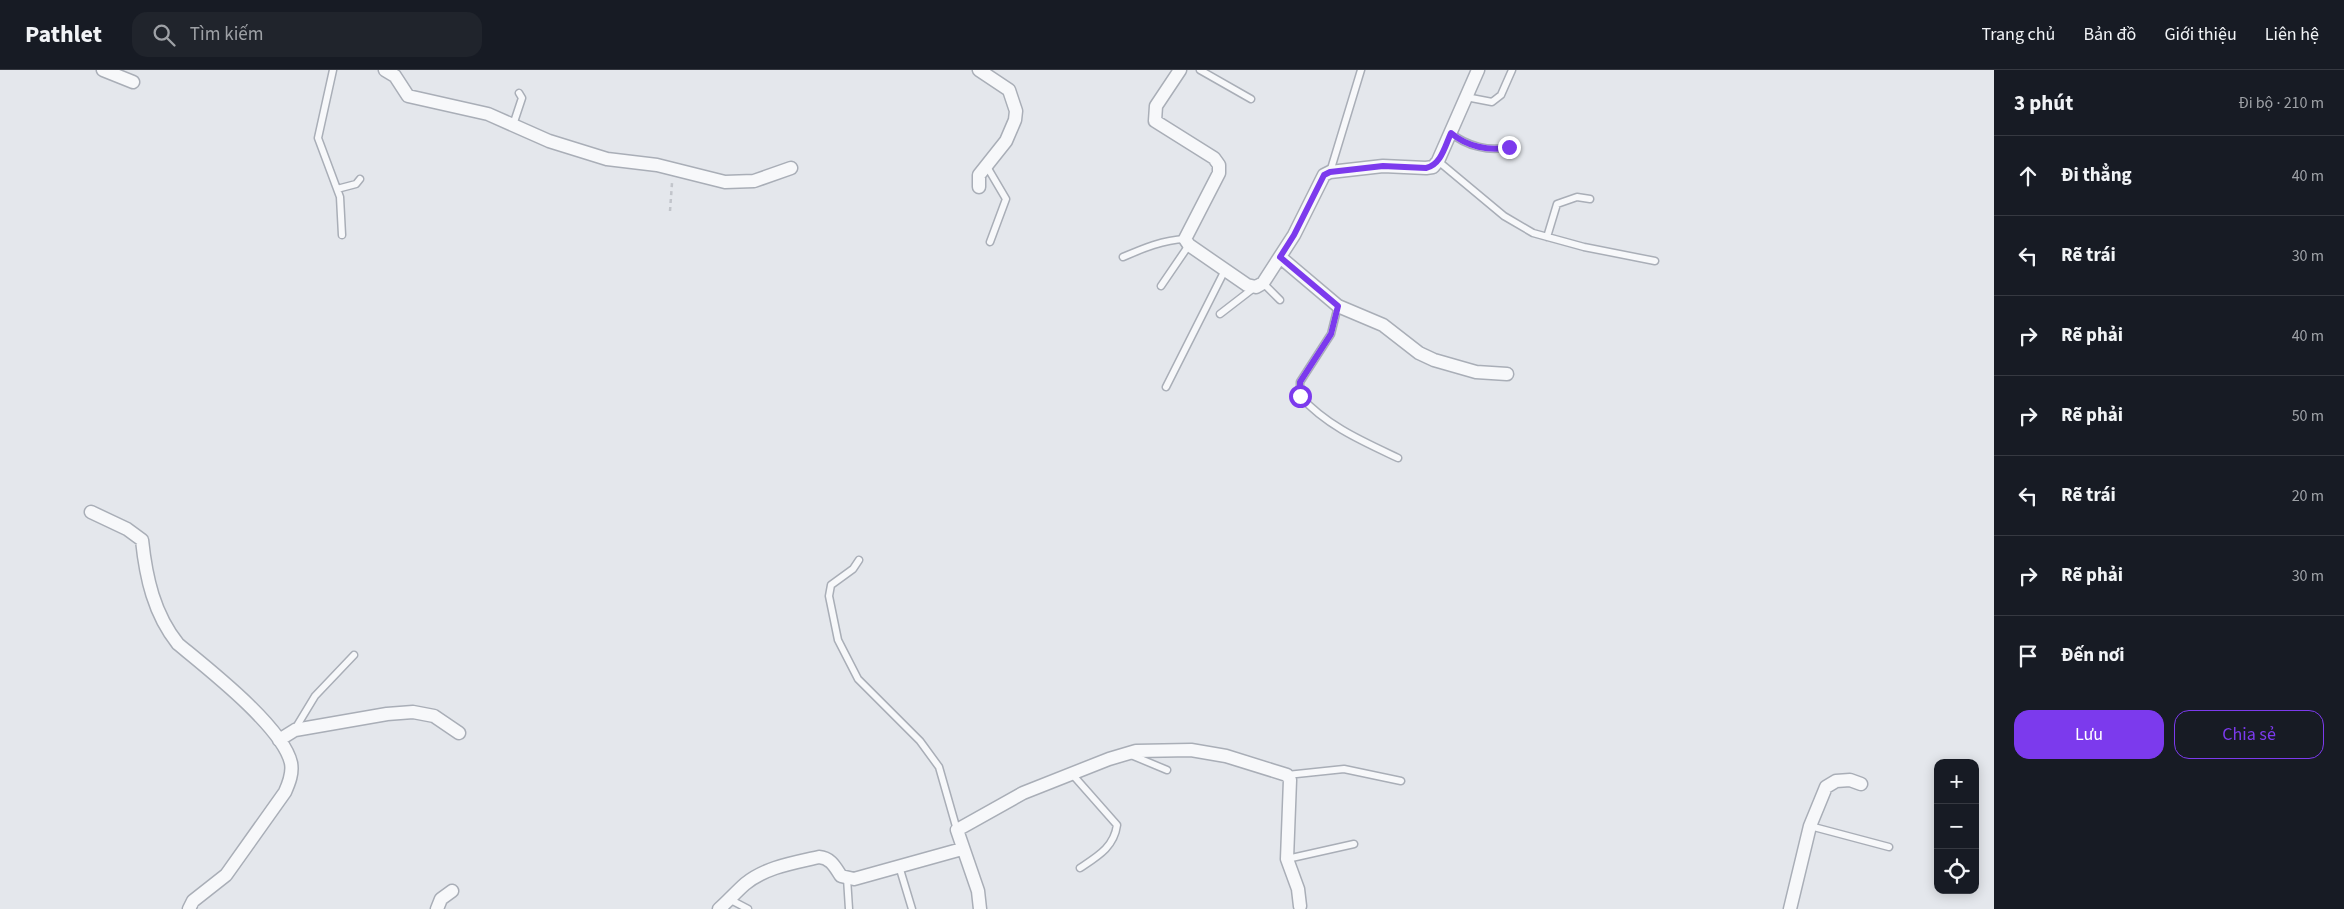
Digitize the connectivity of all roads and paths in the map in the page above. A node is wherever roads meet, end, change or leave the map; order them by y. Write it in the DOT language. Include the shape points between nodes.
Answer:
graph roads {
  1 [pos="103,70"];
  2 [pos="334,70"];
  3 [pos="384,70"];
  4 [pos="979,70"];
  5 [pos="1180,70"];
  6 [pos="1200,70"];
  7 [pos="1362,70"];
  8 [pos="1478,70"];
  9 [pos="1512,70"];
  10 [pos="133,82"];
  11 [pos="519,93"];
  12 [pos="1466,97"];
  13 [pos="1251,99"];
  14 [pos="513,125"];
  15 [pos="1451,133"];
  16 [pos="1509,147"];
  17 [pos="1438,161"];
  18 [pos="986,164"];
  19 [pos="791,168"];
  20 [pos="673,169"];
  21 [pos="1330,172"];
  22 [pos="360,179"];
  23 [pos="979,187"];
  24 [pos="337,189"];
  25 [pos="1590,199"];
  26 [pos="670,211"];
  27 [pos="342,235"];
  28 [pos="1547,237"];
  29 [pos="990,242"];
  30 [pos="1187,242"];
  31 [pos="1123,257"];
  32 [pos="1280,257"];
  33 [pos="1655,261"];
  34 [pos="1225,270"];
  35 [pos="1259,285"];
  36 [pos="1161,286"];
  37 [pos="1280,300"];
  38 [pos="1338,306"];
  39 [pos="1220,314"];
  40 [pos="1508,374"];
  41 [pos="1166,387"];
  42 [pos="1398,458"];
  43 [pos="91,512"];
  44 [pos="859,560"];
  45 [pos="354,655"];
  46 [pos="295,730"];
  47 [pos="459,733"];
  48 [pos="279,740"];
  49 [pos="1128,753"];
  50 [pos="1167,770"];
  51 [pos="1072,774"];
  52 [pos="1287,775"];
  53 [pos="1401,781"];
  54 [pos="1861,784"];
  55 [pos="1810,826"];
  56 [pos="957,830"];
  57 [pos="1354,844"];
  58 [pos="1889,848"];
  59 [pos="962,849"];
  60 [pos="1287,859"];
  61 [pos="899,866"];
  62 [pos="1080,868"];
  63 [pos="847,878"];
  64 [pos="452,891"];
  65 [pos="729,900"];
  66 [pos="1300,906"];
  67 [pos="189,909"];
  68 [pos="437,909"];
  69 [pos="719,909"];
  70 [pos="748,909"];
  71 [pos="849,909"];
  72 [pos="912,909"];
  73 [pos="980,909"];
  74 [pos="1790,909"];
  1 -- 10 [label="street"];
  2 -- 24 [label="lane" via="318,138"];
  3 -- 14 [label="street" via="395,76 408,96 488,114"];
  4 -- 18 [label="street" via="1009,90 1016,111 1006,141"];
  5 -- 30 [label="street" via="1156,106 1155,121 1214,158 1219,165 1219,173"];
  6 -- 13 [label="lane"];
  7 -- 21 [label="lane"];
  8 -- 12 [label="street"];
  9 -- 12 [label="lane" via="1501,95 1492,102"];
  11 -- 14 [label="lane" via="522,102"];
  12 -- 15 [label="street"];
  14 -- 20 [label="street" via="549,142 606,158"];
  15 -- 16 [label="lane" via="1495,151"];
  15 -- 17 [label="street"];
  17 -- 21 [label="street" via="1433,167 1426,168 1383,166"];
  17 -- 28 [label="lane" via="1504,216 1533,233"];
  18 -- 23 [label="street" via="979,176"];
  18 -- 29 [label="lane" via="1006,199"];
  19 -- 20 [label="street" via="739,183"];
  20 -- 26 [label="path"];
  21 -- 32 [label="street" via="1320,180"];
  22 -- 24 [label="lane" via="356,184"];
  24 -- 27 [label="lane"];
  25 -- 28 [label="lane" via="1577,197 1557,204"];
  28 -- 33 [label="lane"];
  30 -- 31 [label="lane" via="1170,240"];
  30 -- 34 [label="street"];
  30 -- 36 [label="lane"];
  32 -- 35 [label="street"];
  32 -- 38 [label="street"];
  34 -- 35 [label="street" via="1247,285"];
  34 -- 41 [label="lane"];
  35 -- 37 [label="lane"];
  35 -- 39 [label="lane"];
  38 -- 40 [label="street" via="1383,326 1434,360 1476,372"];
  38 -- 42 [label="lane" via="1331,334 1300,382 1300,396 1317,414 1351,436"];
  43 -- 48 [label="street" via="142,540 150,590 170,633 178,644 242,697"];
  44 -- 56 [label="lane" via="853,569 831,586 829,596 838,640 858,679 920,741 939,767"];
  45 -- 46 [label="lane" via="315,696"];
  46 -- 47 [label="street" via="413,712 434,716"];
  46 -- 48 [label="street"];
  48 -- 67 [label="street" via="291,763 291,778 285,792 226,875 193,901"];
  49 -- 50 [label="lane"];
  49 -- 51 [label="street"];
  49 -- 52 [label="street" via="1191,750 1226,756"];
  51 -- 56 [label="street" via="1024,793"];
  51 -- 62 [label="lane" via="1117,825 1111,844"];
  52 -- 53 [label="lane" via="1344,770"];
  52 -- 60 [label="street" via="1290,780"];
  54 -- 55 [label="street" via="1850,780 1836,781 1826,787"];
  55 -- 58 [label="lane"];
  55 -- 74 [label="street"];
  56 -- 59 [label="street"];
  57 -- 60 [label="lane"];
  59 -- 61 [label="street"];
  59 -- 73 [label="street" via="978,891"];
  60 -- 66 [label="street" via="1298,889"];
  61 -- 63 [label="street" via="854,879"];
  61 -- 72 [label="lane"];
  63 -- 65 [label="street" via="841,876 831,861 819,857 773,868 745,884"];
  63 -- 71 [label="lane"];
  64 -- 68 [label="street" via="441,899"];
  65 -- 69 [label="street"];
  65 -- 70 [label="lane"];
}
